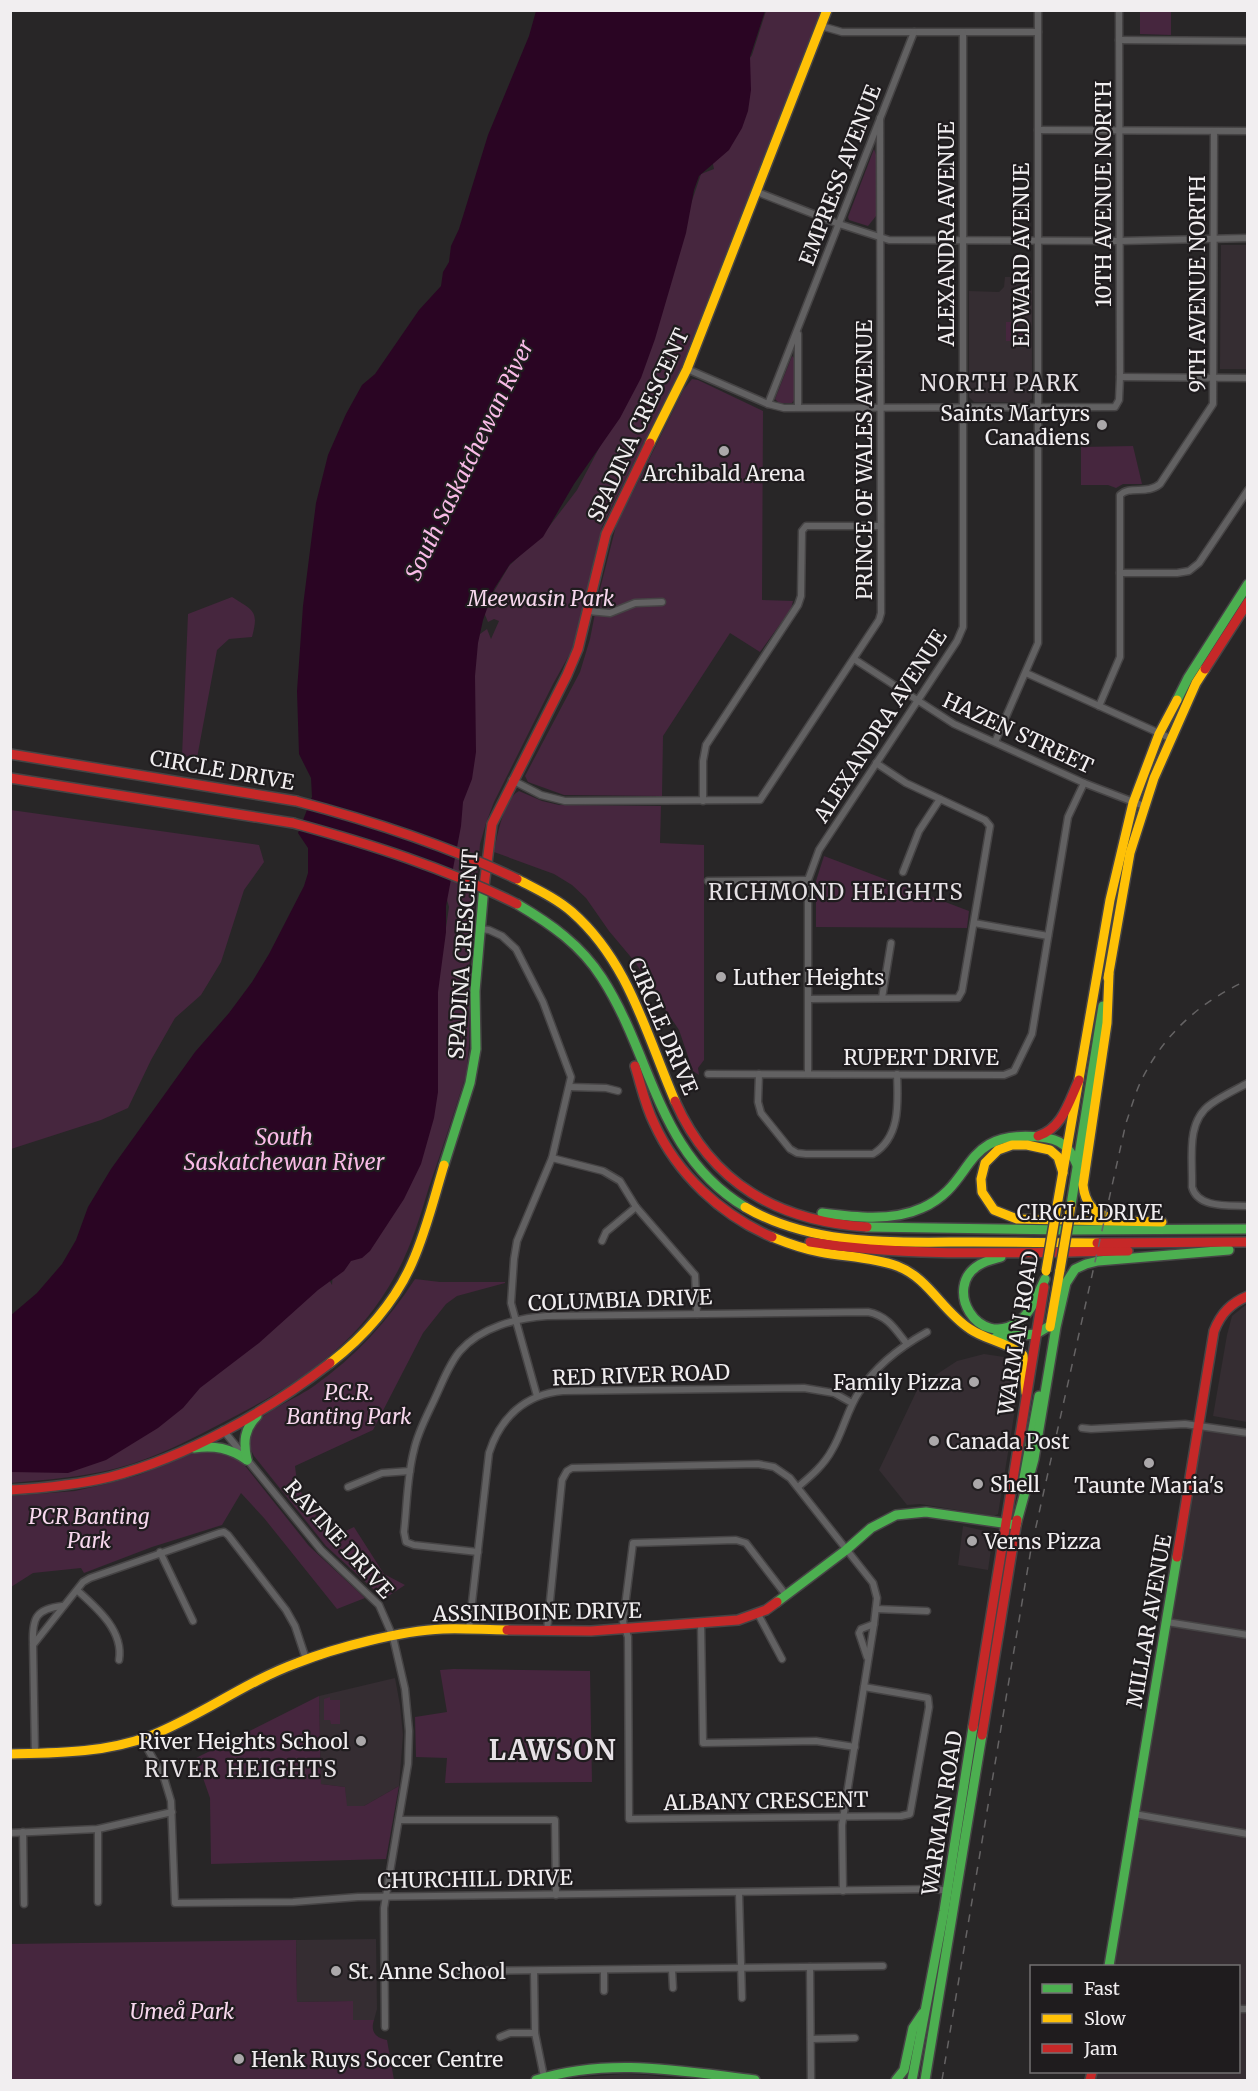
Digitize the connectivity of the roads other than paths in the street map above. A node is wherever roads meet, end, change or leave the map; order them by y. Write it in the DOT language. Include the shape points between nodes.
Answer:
graph roads {
  1 [pos="827,10"];
  2 [pos="1038,10"];
  3 [pos="1119,10"];
  4 [pos="821,26"];
  5 [pos="914,32"];
  6 [pos="1038,32"];
  7 [pos="963,33"];
  8 [pos="1119,40"];
  9 [pos="1248,40"];
  10 [pos="880,118"];
  11 [pos="1038,130"];
  12 [pos="1119,131"];
  13 [pos="1248,131"];
  14 [pos="1214,132"];
  15 [pos="757,192"];
  16 [pos="839,224"];
  17 [pos="880,237"];
  18 [pos="1213,238"];
  19 [pos="1248,238"];
  20 [pos="963,240"];
  21 [pos="1038,240"];
  22 [pos="1119,241"];
  23 [pos="798,330"];
  24 [pos="687,369"];
  25 [pos="1120,377"];
  26 [pos="1213,377"];
  27 [pos="1248,378"];
  28 [pos="768,404"];
  29 [pos="798,407"];
  30 [pos="881,407"];
  31 [pos="1038,407"];
  32 [pos="963,408"];
  33 [pos="1248,490"];
  34 [pos="880,526"];
  35 [pos="1120,573"];
  36 [pos="1248,584"];
  37 [pos="1248,602"];
  38 [pos="662,603"];
  39 [pos="588,611"];
  40 [pos="854,659"];
  41 [pos="1026,673"];
  42 [pos="917,701"];
  43 [pos="1099,706"];
  44 [pos="1159,734"];
  45 [pos="1170,738"];
  46 [pos="995,742"];
  47 [pos="10,753"];
  48 [pos="876,764"];
  49 [pos="10,778"];
  50 [pos="512,780"];
  51 [pos="1084,783"];
  52 [pos="940,799"];
  53 [pos="703,801"];
  54 [pos="1133,803"];
  55 [pos="1144,806"];
  56 [pos="903,872"];
  57 [pos="808,880"];
  58 [pos="708,881"];
  59 [pos="974,923"];
  60 [pos="480,929"];
  61 [pos="1048,936"];
  62 [pos="891,943"];
  63 [pos="1109,974"];
  64 [pos="882,998"];
  65 [pos="809,999"];
  66 [pos="618,1007"];
  67 [pos="708,1074"];
  68 [pos="759,1074"];
  69 [pos="808,1074"];
  70 [pos="897,1074"];
  71 [pos="1079,1080"];
  72 [pos="1248,1083"];
  73 [pos="570,1087"];
  74 [pos="618,1091"];
  75 [pos="1033,1136"];
  76 [pos="1068,1145"];
  77 [pos="552,1158"];
  78 [pos="1077,1165"];
  79 [pos="1063,1173"];
  80 [pos="1248,1206"];
  81 [pos="636,1207"];
  82 [pos="800,1216"];
  83 [pos="735,1218"];
  84 [pos="1133,1221"];
  85 [pos="1248,1228"];
  86 [pos="602,1241"];
  87 [pos="1248,1242"];
  88 [pos="1229,1250"];
  89 [pos="1248,1250"];
  90 [pos="1110,1251"];
  91 [pos="1046,1275"];
  92 [pos="1248,1296"];
  93 [pos="697,1314"];
  94 [pos="514,1320"];
  95 [pos="1051,1325"];
  96 [pos="927,1332"];
  97 [pos="1036,1334"];
  98 [pos="983,1335"];
  99 [pos="907,1344"];
  100 [pos="1026,1393"];
  101 [pos="537,1396"];
  102 [pos="852,1403"];
  103 [pos="268,1405"];
  104 [pos="1200,1426"];
  105 [pos="1082,1428"];
  106 [pos="223,1430"];
  107 [pos="1248,1433"];
  108 [pos="186,1449"];
  109 [pos="248,1460"];
  110 [pos="410,1471"];
  111 [pos="348,1487"];
  112 [pos="798,1487"];
  113 [pos="10,1490"];
  114 [pos="1006,1524"];
  115 [pos="1016,1525"];
  116 [pos="846,1550"];
  117 [pos="160,1552"];
  118 [pos="478,1552"];
  119 [pos="78,1591"];
  120 [pos="786,1595"];
  121 [pos="63,1606"];
  122 [pos="876,1609"];
  123 [pos="927,1611"];
  124 [pos="758,1614"];
  125 [pos="193,1621"];
  126 [pos="1167,1622"];
  127 [pos="701,1624"];
  128 [pos="874,1624"];
  129 [pos="469,1629"];
  130 [pos="624,1630"];
  131 [pos="547,1631"];
  132 [pos="1248,1635"];
  133 [pos="393,1637"];
  134 [pos="33,1645"];
  135 [pos="306,1659"];
  136 [pos="782,1659"];
  137 [pos="119,1660"];
  138 [pos="868,1662"];
  139 [pos="864,1688"];
  140 [pos="142,1739"];
  141 [pos="855,1747"];
  142 [pos="10,1754"];
  143 [pos="35,1754"];
  144 [pos="172,1812"];
  145 [pos="1134,1814"];
  146 [pos="843,1816"];
  147 [pos="399,1820"];
  148 [pos="98,1829"];
  149 [pos="10,1833"];
  150 [pos="23,1833"];
  151 [pos="1248,1834"];
  152 [pos="843,1891"];
  153 [pos="947,1891"];
  154 [pos="739,1893"];
  155 [pos="556,1895"];
  156 [pos="386,1898"];
  157 [pos="98,1902"];
  158 [pos="24,1904"];
  159 [pos="945,1964"];
  160 [pos="1109,1965"];
  161 [pos="883,1966"];
  162 [pos="810,1967"];
  163 [pos="741,1969"];
  164 [pos="603,1970"];
  165 [pos="672,1970"];
  166 [pos="460,1971"];
  167 [pos="534,1971"];
  168 [pos="673,1988"];
  169 [pos="604,1991"];
  170 [pos="742,1998"];
  171 [pos="926,2009"];
  172 [pos="385,2026"];
  173 [pos="535,2033"];
  174 [pos="500,2037"];
  175 [pos="855,2038"];
  176 [pos="811,2039"];
  177 [pos="540,2079"];
  178 [pos="755,2080"];
  179 [pos="811,2080"];
  180 [pos="896,2080"];
  181 [pos="912,2080"];
  182 [pos="925,2080"];
  1 -- 4 [label="main road, SPADINA CRESCENT"];
  2 -- 6 [label="street, EDWARD AVENUE"];
  3 -- 8 [label="street, 10TH AVENUE NORTH"];
  4 -- 5 [label="street" via="842,32"];
  4 -- 15 [label="main road, SPADINA CRESCENT"];
  5 -- 7 [label="street"];
  5 -- 10 [label="street, EMPRESS AVENUE"];
  6 -- 7 [label="street"];
  6 -- 11 [label="street, EDWARD AVENUE"];
  7 -- 20 [label="street, ALEXANDRA AVENUE"];
  8 -- 9 [label="street"];
  8 -- 12 [label="street, 10TH AVENUE NORTH"];
  10 -- 16 [label="street, EMPRESS AVENUE"];
  10 -- 17 [label="street, PRINCE OF WALES AVENUE"];
  11 -- 12 [label="street"];
  11 -- 21 [label="street, EDWARD AVENUE"];
  12 -- 14 [label="street"];
  12 -- 22 [label="street, 10TH AVENUE NORTH"];
  13 -- 14 [label="street"];
  14 -- 18 [label="street, 9TH AVENUE NORTH"];
  15 -- 16 [label="street"];
  15 -- 24 [label="main road, SPADINA CRESCENT"];
  16 -- 17 [label="street"];
  16 -- 23 [label="street, EMPRESS AVENUE"];
  17 -- 20 [label="street"];
  17 -- 30 [label="street, PRINCE OF WALES AVENUE"];
  18 -- 19 [label="street"];
  18 -- 22 [label="street"];
  18 -- 26 [label="street, 9TH AVENUE NORTH"];
  20 -- 21 [label="street"];
  20 -- 32 [label="street, ALEXANDRA AVENUE"];
  21 -- 22 [label="street"];
  21 -- 31 [label="street, EDWARD AVENUE"];
  22 -- 25 [label="street, 10TH AVENUE NORTH"];
  23 -- 28 [label="street, EMPRESS AVENUE"];
  23 -- 29 [label="street, EMPRESS AVENUE"];
  24 -- 28 [label="street"];
  24 -- 39 [label="main road, SPADINA CRESCENT" via="611,521"];
  25 -- 26 [label="street"];
  25 -- 31 [label="street, 10TH AVENUE NORTH" via="1115,407"];
  26 -- 27 [label="street"];
  26 -- 35 [label="street, 9TH AVENUE NORTH" via="1213,404 1160,484 1153,490 1126,491 1120,495"];
  28 -- 29 [label="street"];
  29 -- 30 [label="street"];
  30 -- 32 [label="street"];
  30 -- 34 [label="street, PRINCE OF WALES AVENUE"];
  31 -- 32 [label="street"];
  31 -- 41 [label="street, EDWARD AVENUE" via="1038,643"];
  32 -- 42 [label="street, ALEXANDRA AVENUE" via="963,627"];
  33 -- 35 [label="street" via="1199,563 1189,571"];
  34 -- 40 [label="street, PRINCE OF WALES AVENUE" via="881,613"];
  34 -- 53 [label="street" via="806,526 802,531 798,605 706,745"];
  35 -- 43 [label="street, 9TH AVENUE NORTH" via="1120,657"];
  36 -- 44 [label="main road, WARMAN ROAD" via="1193,668"];
  37 -- 45 [label="main road, WARMAN ROAD" via="1196,683"];
  38 -- 39 [label="street" via="635,603 610,613"];
  39 -- 50 [label="main road, SPADINA CRESCENT" via="567,675"];
  40 -- 42 [label="street, HAZEN STREET"];
  40 -- 53 [label="street, PRINCE OF WALES AVENUE" via="760,800"];
  41 -- 43 [label="street"];
  41 -- 46 [label="street, EDWARD AVENUE"];
  42 -- 46 [label="street, HAZEN STREET" via="954,724"];
  42 -- 48 [label="street, ALEXANDRA AVENUE"];
  43 -- 44 [label="street"];
  44 -- 45 [label="street"];
  44 -- 54 [label="main road, WARMAN ROAD"];
  45 -- 55 [label="main road, WARMAN ROAD"];
  46 -- 51 [label="street, HAZEN STREET"];
  47 -- 82 [label="main road, CIRCLE DRIVE, bridge" via="341,812 443,846 517,879 570,911 614,957 636,999 674,1100 688,1129 709,1156 760,1197"];
  48 -- 52 [label="street"];
  48 -- 57 [label="street, ALEXANDRA AVENUE" via="819,850"];
  49 -- 66 [label="main road, CIRCLE DRIVE, bridge" via="293,823 400,854 482,886 562,933 598,970"];
  50 -- 53 [label="street, PRINCE OF WALES AVENUE" via="541,795 565,801"];
  50 -- 60 [label="main road, SPADINA CRESCENT" via="492,824"];
  51 -- 54 [label="street, HAZEN STREET"];
  51 -- 61 [label="street, RUPERT DRIVE" via="1068,817"];
  52 -- 56 [label="street" via="919,831"];
  52 -- 59 [label="street" via="990,826"];
  54 -- 55 [label="street, HAZEN STREET"];
  54 -- 71 [label="main road, WARMAN ROAD" via="1110,900"];
  55 -- 63 [label="main road, WARMAN ROAD" via="1130,853"];
  57 -- 58 [label="street"];
  57 -- 65 [label="street, ALEXANDRA AVENUE"];
  59 -- 61 [label="street"];
  59 -- 64 [label="street" via="958,998"];
  60 -- 73 [label="street" via="507,939 520,957 568,1066"];
  60 -- 103 [label="main road, SPADINA CRESCENT" via="476,1049 470,1083 407,1272 375,1319 338,1358"];
  61 -- 70 [label="street, RUPERT DRIVE" via="1032,1034 1014,1071 1004,1075"];
  62 -- 64 [label="street"];
  63 -- 78 [label="main road, WARMAN ROAD"];
  63 -- 84 [label="main road" via="1107,1023 1084,1191 1087,1203 1098,1215"];
  64 -- 65 [label="street"];
  65 -- 69 [label="street, ALEXANDRA AVENUE"];
  66 -- 83 [label="main road" via="655,1126 689,1178"];
  66 -- 87 [label="main road, CIRCLE DRIVE" via="652,1089 691,1159 734,1200 787,1226 843,1237 911,1241"];
  67 -- 68 [label="street, RUPERT DRIVE"];
  68 -- 69 [label="street, RUPERT DRIVE"];
  68 -- 70 [label="street" via="760,1113 790,1149 797,1153 873,1154 895,1124"];
  69 -- 70 [label="street, RUPERT DRIVE"];
  71 -- 75 [label="main road" via="1053,1129 1045,1135"];
  71 -- 76 [label="main road, WARMAN ROAD"];
  72 -- 80 [label="street" via="1211,1104 1198,1118 1193,1134 1192,1187 1195,1195 1206,1202"];
  73 -- 74 [label="street"];
  73 -- 77 [label="street"];
  75 -- 76 [label="main road"];
  75 -- 82 [label="main road" via="1011,1136 988,1143 941,1196 918,1210 885,1215"];
  76 -- 78 [label="main road"];
  76 -- 79 [label="main road, WARMAN ROAD"];
  77 -- 81 [label="street" via="614,1176"];
  77 -- 94 [label="street" via="517,1241 512,1292"];
  78 -- 95 [label="main road, WARMAN ROAD, bridge"];
  79 -- 84 [label="main road" via="1058,1157 1050,1150 1012,1145 998,1150 984,1163 982,1192 994,1210 1017,1219"];
  79 -- 91 [label="main road, WARMAN ROAD, bridge"];
  81 -- 86 [label="street" via="606,1232"];
  81 -- 93 [label="street" via="695,1275"];
  82 -- 85 [label="main road, CIRCLE DRIVE" via="849,1225 906,1228"];
  83 -- 90 [label="main road" via="806,1242 845,1247 968,1252"];
  83 -- 98 [label="main road" via="798,1247 888,1263 908,1271 926,1284 962,1323"];
  84 -- 85 [label="main road"];
  88 -- 89 [label="main road"];
  88 -- 90 [label="main road"];
  88 -- 115 [label="main road" via="1102,1261 1072,1272 1058,1314 1036,1450"];
  90 -- 91 [label="main road" via="986,1261 967,1278 965,1306 984,1326 1010,1327 1025,1314"];
  91 -- 97 [label="main road, WARMAN ROAD"];
  92 -- 104 [label="main road, MILLAR AVENUE" via="1226,1308 1217,1321"];
  93 -- 94 [label="street, COLUMBIA DRIVE"];
  93 -- 99 [label="street, COLUMBIA DRIVE" via="868,1312 884,1317"];
  94 -- 101 [label="street"];
  94 -- 110 [label="street, COLUMBIA DRIVE" via="473,1339 460,1351 422,1424"];
  95 -- 97 [label="main road"];
  95 -- 115 [label="main road, WARMAN ROAD"];
  96 -- 99 [label="street"];
  97 -- 98 [label="main road" via="1006,1338"];
  97 -- 100 [label="main road, WARMAN ROAD"];
  98 -- 100 [label="main road" via="1010,1345 1023,1355"];
  99 -- 102 [label="street" via="872,1374"];
  100 -- 114 [label="main road, WARMAN ROAD"];
  101 -- 102 [label="street, RED RIVER ROAD" via="563,1391 804,1388 834,1393"];
  101 -- 118 [label="street, RED RIVER ROAD" via="510,1414 493,1439"];
  102 -- 112 [label="street" via="825,1461"];
  103 -- 106 [label="main road, SPADINA CRESCENT"];
  103 -- 109 [label="main road" via="245,1430"];
  104 -- 105 [label="street"];
  104 -- 107 [label="street"];
  104 -- 126 [label="main road, MILLAR AVENUE"];
  106 -- 108 [label="main road, SPADINA CRESCENT"];
  106 -- 109 [label="street, RAVINE DRIVE"];
  108 -- 109 [label="main road" via="222,1446"];
  108 -- 113 [label="main road, SPADINA CRESCENT" via="107,1478"];
  109 -- 133 [label="street, RAVINE DRIVE" via="321,1550 379,1605"];
  110 -- 111 [label="street" via="382,1473"];
  110 -- 118 [label="street, COLUMBIA DRIVE" via="406,1542"];
  112 -- 116 [label="street"];
  112 -- 131 [label="street" via="783,1471 765,1465 572,1468 562,1480"];
  114 -- 115 [label="main road, ASSINIBOINE DRIVE"];
  114 -- 116 [label="main road, ASSINIBOINE DRIVE" via="939,1513 908,1513 871,1528"];
  114 -- 153 [label="main road, WARMAN ROAD"];
  115 -- 159 [label="main road, WARMAN ROAD"];
  116 -- 120 [label="main road, ASSINIBOINE DRIVE"];
  116 -- 122 [label="street" via="873,1583"];
  117 -- 119 [label="street" via="90,1578"];
  117 -- 125 [label="street"];
  117 -- 135 [label="street" via="224,1532 286,1610 296,1626"];
  118 -- 129 [label="street, RED RIVER ROAD"];
  119 -- 121 [label="street"];
  119 -- 137 [label="street" via="111,1627 120,1651"];
  120 -- 124 [label="main road, ASSINIBOINE DRIVE"];
  120 -- 130 [label="street" via="746,1543 637,1542 631,1550"];
  121 -- 134 [label="street"];
  121 -- 134 [label="street" via="40,1612 32,1630"];
  122 -- 123 [label="street"];
  122 -- 128 [label="street"];
  124 -- 127 [label="main road, ASSINIBOINE DRIVE"];
  124 -- 136 [label="street"];
  126 -- 132 [label="street"];
  126 -- 145 [label="main road, MILLAR AVENUE"];
  127 -- 130 [label="main road, ASSINIBOINE DRIVE"];
  127 -- 141 [label="street" via="703,1743 816,1741"];
  128 -- 138 [label="street"];
  128 -- 138 [label="street" via="859,1633"];
  129 -- 131 [label="main road, ASSINIBOINE DRIVE"];
  129 -- 133 [label="main road, ASSINIBOINE DRIVE"];
  130 -- 131 [label="main road, ASSINIBOINE DRIVE"];
  130 -- 146 [label="street, ALBANY CRESCENT" via="628,1637 629,1819"];
  133 -- 135 [label="main road, ASSINIBOINE DRIVE"];
  133 -- 147 [label="street, RAVINE DRIVE" via="405,1689 409,1731"];
  134 -- 143 [label="street"];
  135 -- 140 [label="main road, ASSINIBOINE DRIVE"];
  138 -- 139 [label="street"];
  139 -- 141 [label="street"];
  139 -- 146 [label="street, ALBANY CRESCENT" via="925,1696 929,1707 910,1814"];
  140 -- 143 [label="main road, ASSINIBOINE DRIVE" via="97,1750"];
  140 -- 144 [label="street, CHURCHILL DRIVE" via="167,1786"];
  141 -- 146 [label="street"];
  142 -- 143 [label="main road, ASSINIBOINE DRIVE"];
  144 -- 148 [label="street"];
  144 -- 156 [label="street, CHURCHILL DRIVE" via="175,1903"];
  145 -- 151 [label="street"];
  145 -- 160 [label="main road, MILLAR AVENUE"];
  146 -- 152 [label="street"];
  147 -- 155 [label="street" via="555,1820"];
  147 -- 156 [label="street, RAVINE DRIVE"];
  148 -- 150 [label="street"];
  148 -- 157 [label="street"];
  149 -- 150 [label="street"];
  150 -- 158 [label="street"];
  152 -- 153 [label="street, CHURCHILL DRIVE"];
  152 -- 154 [label="street, CHURCHILL DRIVE"];
  153 -- 159 [label="main road"];
  153 -- 171 [label="main road, WARMAN ROAD"];
  154 -- 155 [label="street, CHURCHILL DRIVE"];
  154 -- 163 [label="street"];
  155 -- 156 [label="street, CHURCHILL DRIVE"];
  156 -- 172 [label="street, RAVINE DRIVE"];
  159 -- 182 [label="main road, WARMAN ROAD"];
  161 -- 162 [label="street"];
  162 -- 163 [label="street"];
  162 -- 176 [label="street"];
  163 -- 165 [label="street"];
  163 -- 170 [label="street"];
  164 -- 165 [label="street"];
  164 -- 167 [label="street"];
  164 -- 169 [label="street"];
  165 -- 168 [label="street"];
  166 -- 167 [label="street"];
  167 -- 173 [label="street"];
  171 -- 180 [label="main road" via="914,2028 904,2070"];
  171 -- 181 [label="main road, WARMAN ROAD"];
  173 -- 174 [label="street"];
  173 -- 177 [label="street"];
  175 -- 176 [label="street"];
  176 -- 179 [label="street"];
  177 -- 178 [label="main road" via="582,2069 622,2067"];
}
